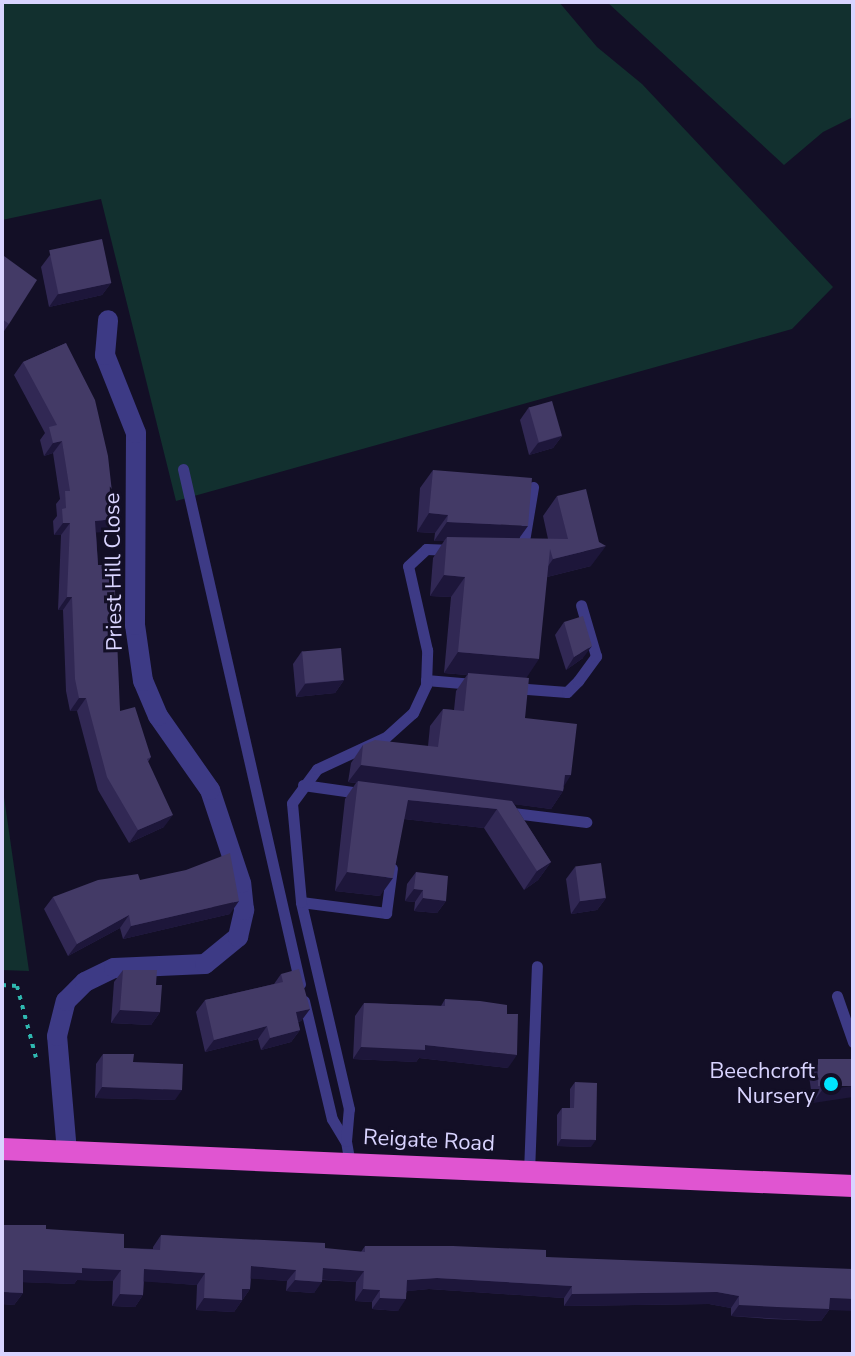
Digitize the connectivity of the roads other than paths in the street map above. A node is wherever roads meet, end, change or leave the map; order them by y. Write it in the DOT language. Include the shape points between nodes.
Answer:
graph roads {
  1 [pos="108,320"];
  2 [pos="183,469"];
  3 [pos="533,487"];
  4 [pos="475,551"];
  5 [pos="507,553"];
  6 [pos="581,605"];
  7 [pos="426,680"];
  8 [pos="489,685"];
  9 [pos="504,687"];
  10 [pos="303,785"];
  11 [pos="381,796"];
  12 [pos="491,810"];
  13 [pos="586,822"];
  14 [pos="394,856"];
  15 [pos="301,902"];
  16 [pos="537,966"];
  17 [pos="837,996"];
  18 [pos="853,1042"];
  19 [pos="346,1141"];
  20 [pos="2,1149"];
  21 [pos="67,1152"];
  22 [pos="350,1164"];
  23 [pos="529,1172"];
  24 [pos="853,1186"];
  1 -- 21 [label="street, Priest Hill Close" via="105,355 136,433 135,625 143,681 158,716 210,790 234,858 244,910 238,937 205,964 114,968 85,982 66,1001 57,1036"];
  2 -- 19 [label="lane" via="332,1119"];
  3 -- 5 [label="lane" via="522,553"];
  4 -- 7 [label="lane" via="426,549 408,566 427,650"];
  6 -- 9 [label="lane" via="596,656 578,681 567,692"];
  7 -- 8 [label="lane"];
  7 -- 10 [label="lane" via="413,713 386,737 317,769"];
  10 -- 11 [label="lane"];
  10 -- 15 [label="lane" via="292,814"];
  12 -- 13 [label="lane"];
  14 -- 15 [label="lane" via="386,913"];
  15 -- 19 [label="lane" via="349,1109"];
  16 -- 23 [label="lane"];
  17 -- 18 [label="lane"];
  19 -- 22 [label="lane"];
  20 -- 21 [label="highway, Reigate Road"];
  21 -- 22 [label="highway, Reigate Road"];
  22 -- 23 [label="highway, Reigate Road"];
  23 -- 24 [label="highway, Reigate Road"];
}
